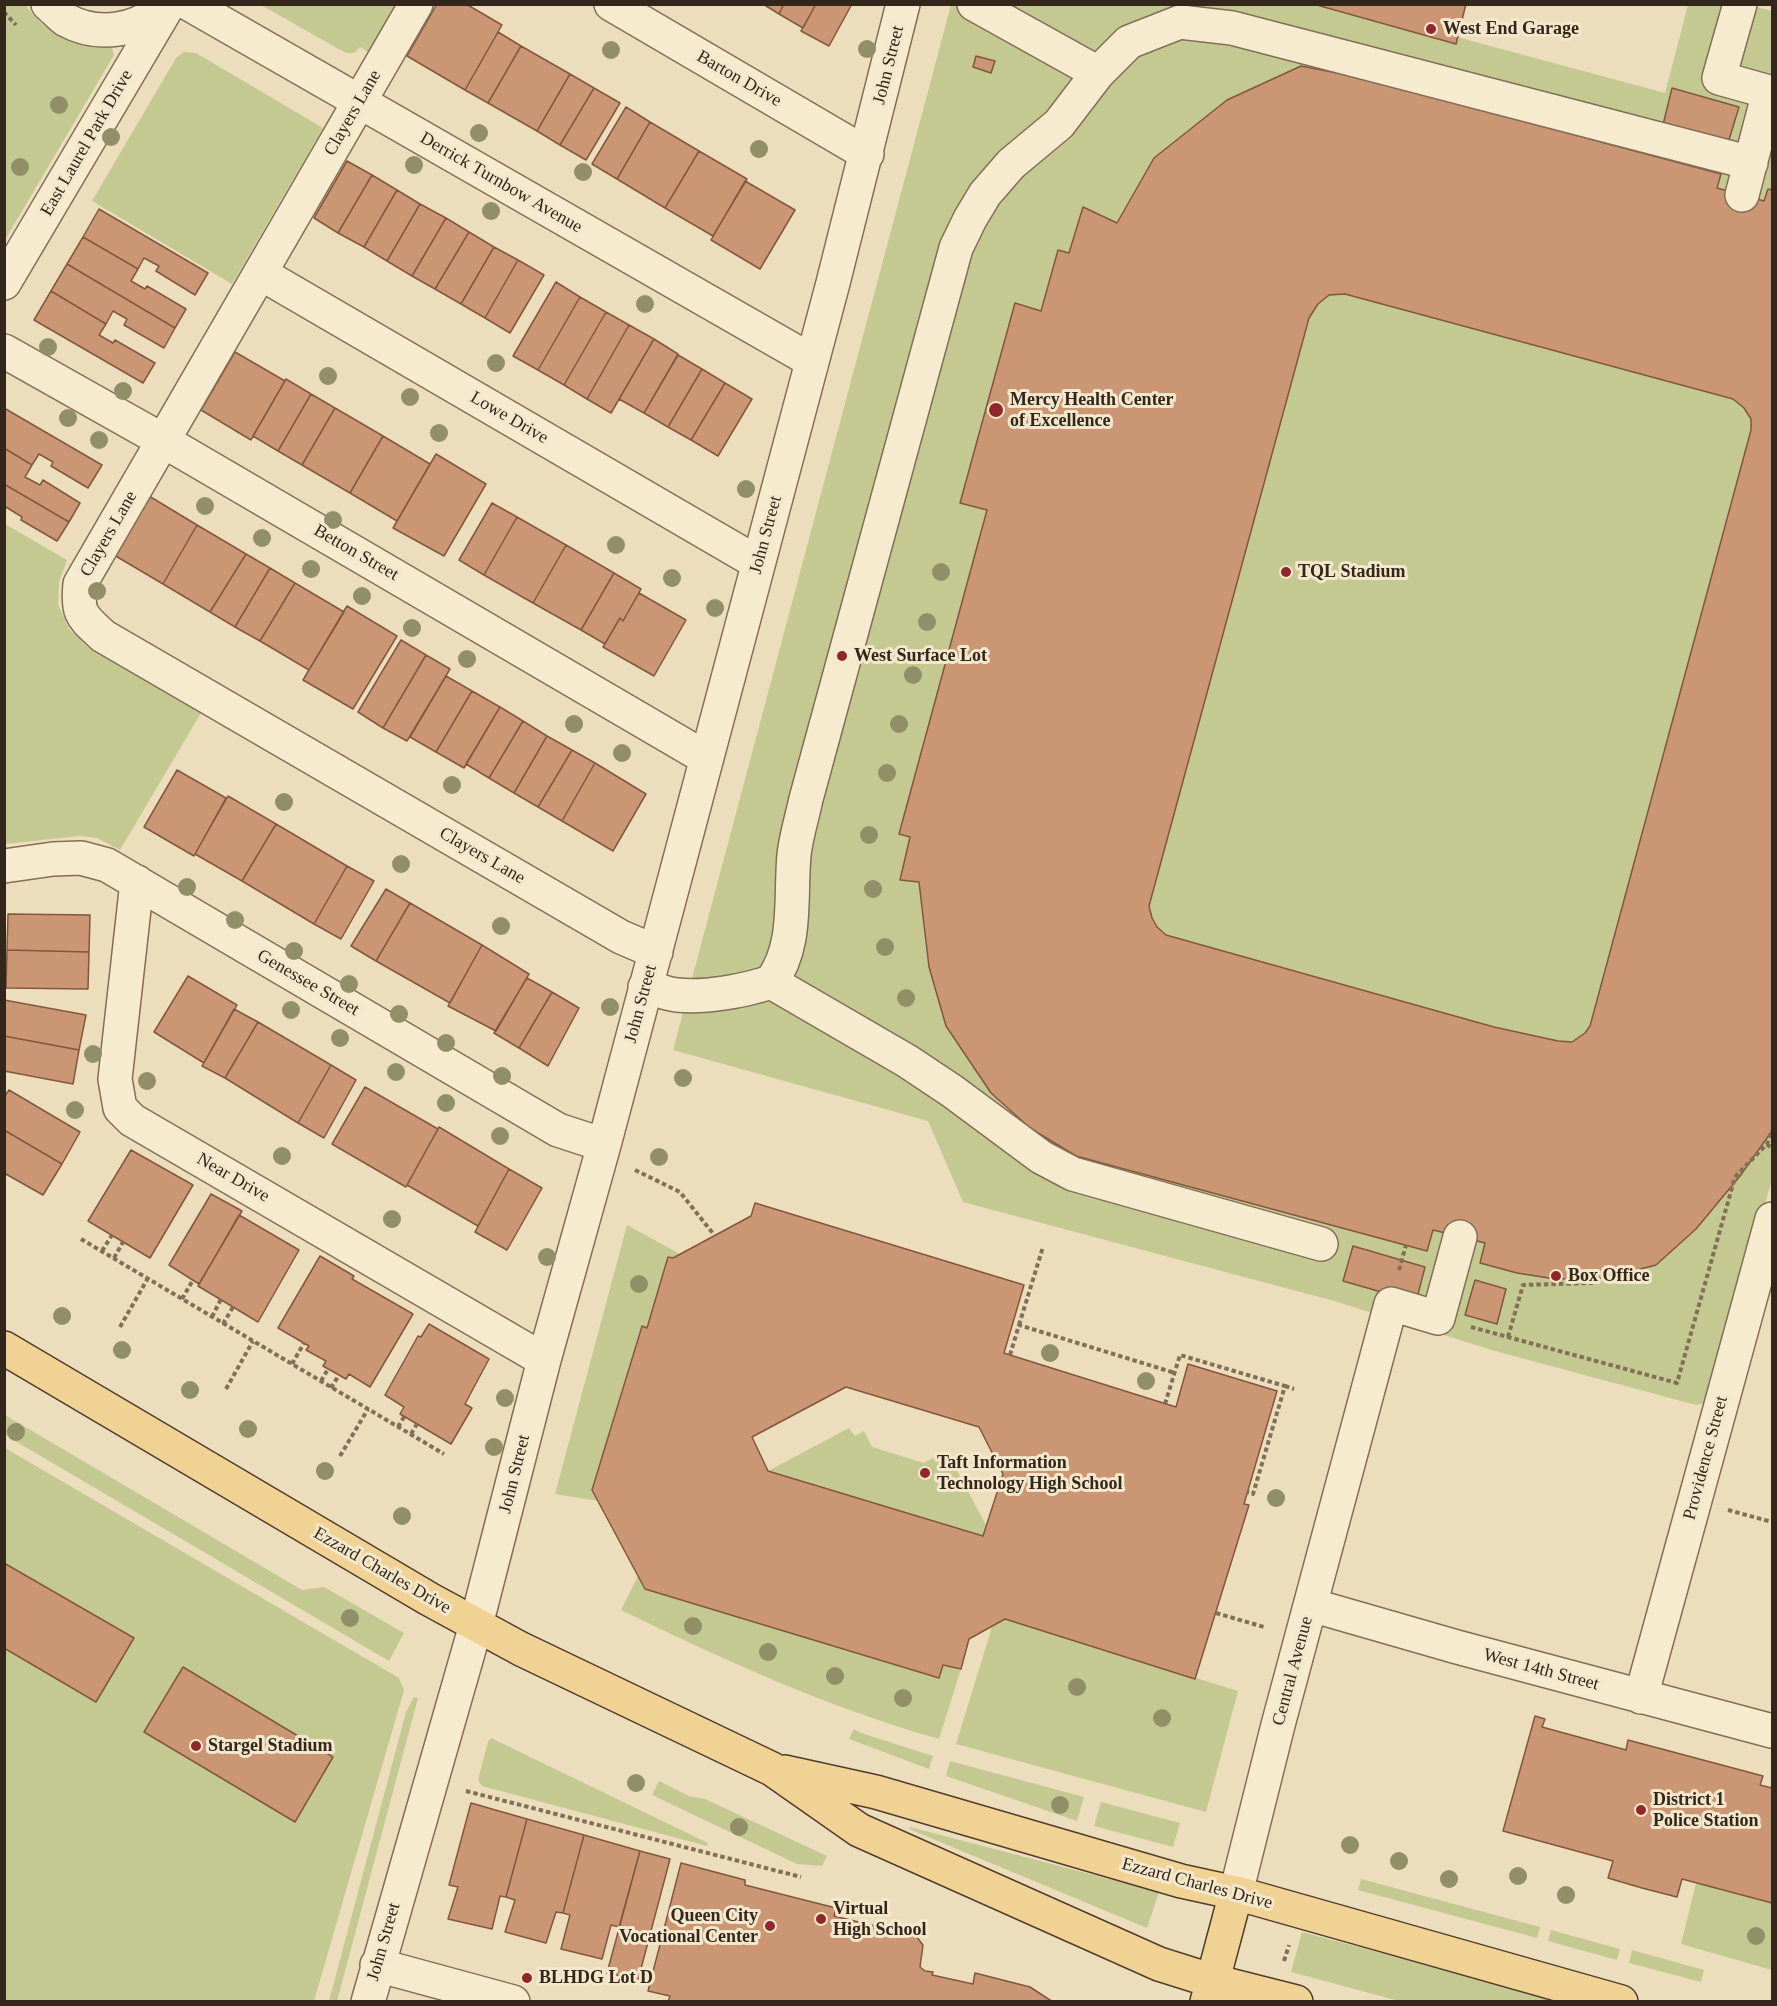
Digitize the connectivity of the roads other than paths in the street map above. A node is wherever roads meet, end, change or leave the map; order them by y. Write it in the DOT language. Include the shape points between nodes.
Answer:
graph roads {
  1 [pos="48,4"];
  2 [pos="168,4"];
  3 [pos="189,4"];
  4 [pos="416,4"];
  5 [pos="611,4"];
  6 [pos="903,4"];
  7 [pos="974,4"];
  8 [pos="1740,4"];
  9 [pos="1098,74"];
  10 [pos="1771,92"];
  11 [pos="360,102"];
  12 [pos="867,154"];
  13 [pos="1751,164"];
  14 [pos="1743,195"];
  15 [pos="260,273"];
  16 [pos="4,283"];
  17 [pos="4,351"];
  18 [pos="813,361"];
  19 [pos="162,440"];
  20 [pos="758,563"];
  21 [pos="706,758"];
  22 [pos="4,866"];
  23 [pos="137,882"];
  24 [pos="656,952"];
  25 [pos="771,982"];
  26 [pos="645,987"];
  27 [pos="604,1145"];
  28 [pos="1773,1219"];
  29 [pos="1460,1237"];
  30 [pos="1321,1244"];
  31 [pos="4,1348"];
  32 [pos="544,1360"];
  33 [pos="1311,1605"];
  34 [pos="476,1625"];
  35 [pos="1641,1697"];
  36 [pos="1773,1731"];
  37 [pos="772,1769"];
  38 [pos="1236,1893"];
  39 [pos="377,1965"];
  40 [pos="1210,1991"];
  41 [pos="368,2001"];
  42 [pos="513,2001"];
  43 [pos="1296,2001"];
  44 [pos="1621,2001"];
  1 -- 2 [label="street" via="73,22 113,30 137,25"];
  2 -- 16 [label="street, East Laurel Park Drive"];
  3 -- 11 [label="street, Derrick Turnbow Avenue"];
  4 -- 11 [label="street, Clayers Lane"];
  5 -- 12 [label="street, Barton Drive"];
  6 -- 12 [label="street, John Street"];
  7 -- 9 [label="street"];
  8 -- 10 [label="street" via="1719,78"];
  9 -- 13 [label="street" via="1129,42 1180,22 1232,28"];
  9 -- 25 [label="street" via="1059,124 1011,164 986,194 956,248 806,799 794,852 786,954"];
  10 -- 13 [label="street"];
  11 -- 15 [label="street, Clayers Lane"];
  11 -- 18 [label="street, Derrick Turnbow Avenue"];
  12 -- 18 [label="street, John Street"];
  13 -- 14 [label="street"];
  15 -- 19 [label="street, Clayers Lane"];
  15 -- 20 [label="street, Lowe Drive"];
  17 -- 19 [label="street, Betton Street"];
  18 -- 20 [label="street, John Street"];
  19 -- 21 [label="street, Betton Street"];
  19 -- 24 [label="street, Clayers Lane" via="80,584 81,616 103,636 621,937"];
  20 -- 21 [label="street, John Street"];
  21 -- 24 [label="street, John Street"];
  22 -- 23 [label="street, Genessee Street" via="81,858 107,865"];
  23 -- 27 [label="street, Genessee Street" via="558,1130"];
  23 -- 32 [label="street, Near Drive" via="115,1078 120,1108 132,1119"];
  24 -- 26 [label="street, John Street"];
  25 -- 26 [label="street" via="710,994 677,995"];
  25 -- 30 [label="street" via="907,1061 1041,1157 1073,1174"];
  26 -- 27 [label="street, John Street"];
  27 -- 32 [label="street, John Street"];
  28 -- 35 [label="street, Providence Street"];
  29 -- 33 [label="street, Central Avenue" via="1438,1317 1391,1304"];
  31 -- 34 [label="main road, Ezzard Charles Drive"];
  32 -- 34 [label="street, John Street"];
  33 -- 35 [label="street, West 14th Street"];
  33 -- 38 [label="street, Central Avenue"];
  34 -- 37 [label="main road, Ezzard Charles Drive"];
  34 -- 39 [label="street, John Street"];
  35 -- 36 [label="street, West 14th Street"];
  37 -- 38 [label="main road, Ezzard Charles Drive" via="876,1792 1181,1881"];
  37 -- 40 [label="main road, Ezzard Charles Drive" via="859,1830 1159,1964"];
  38 -- 40 [label="main road, Central Avenue"];
  38 -- 44 [label="main road, Ezzard Charles Drive"];
  39 -- 41 [label="street, John Street"];
  39 -- 42 [label="street"];
  40 -- 43 [label="main road, Ezzard Charles Drive"];
}
